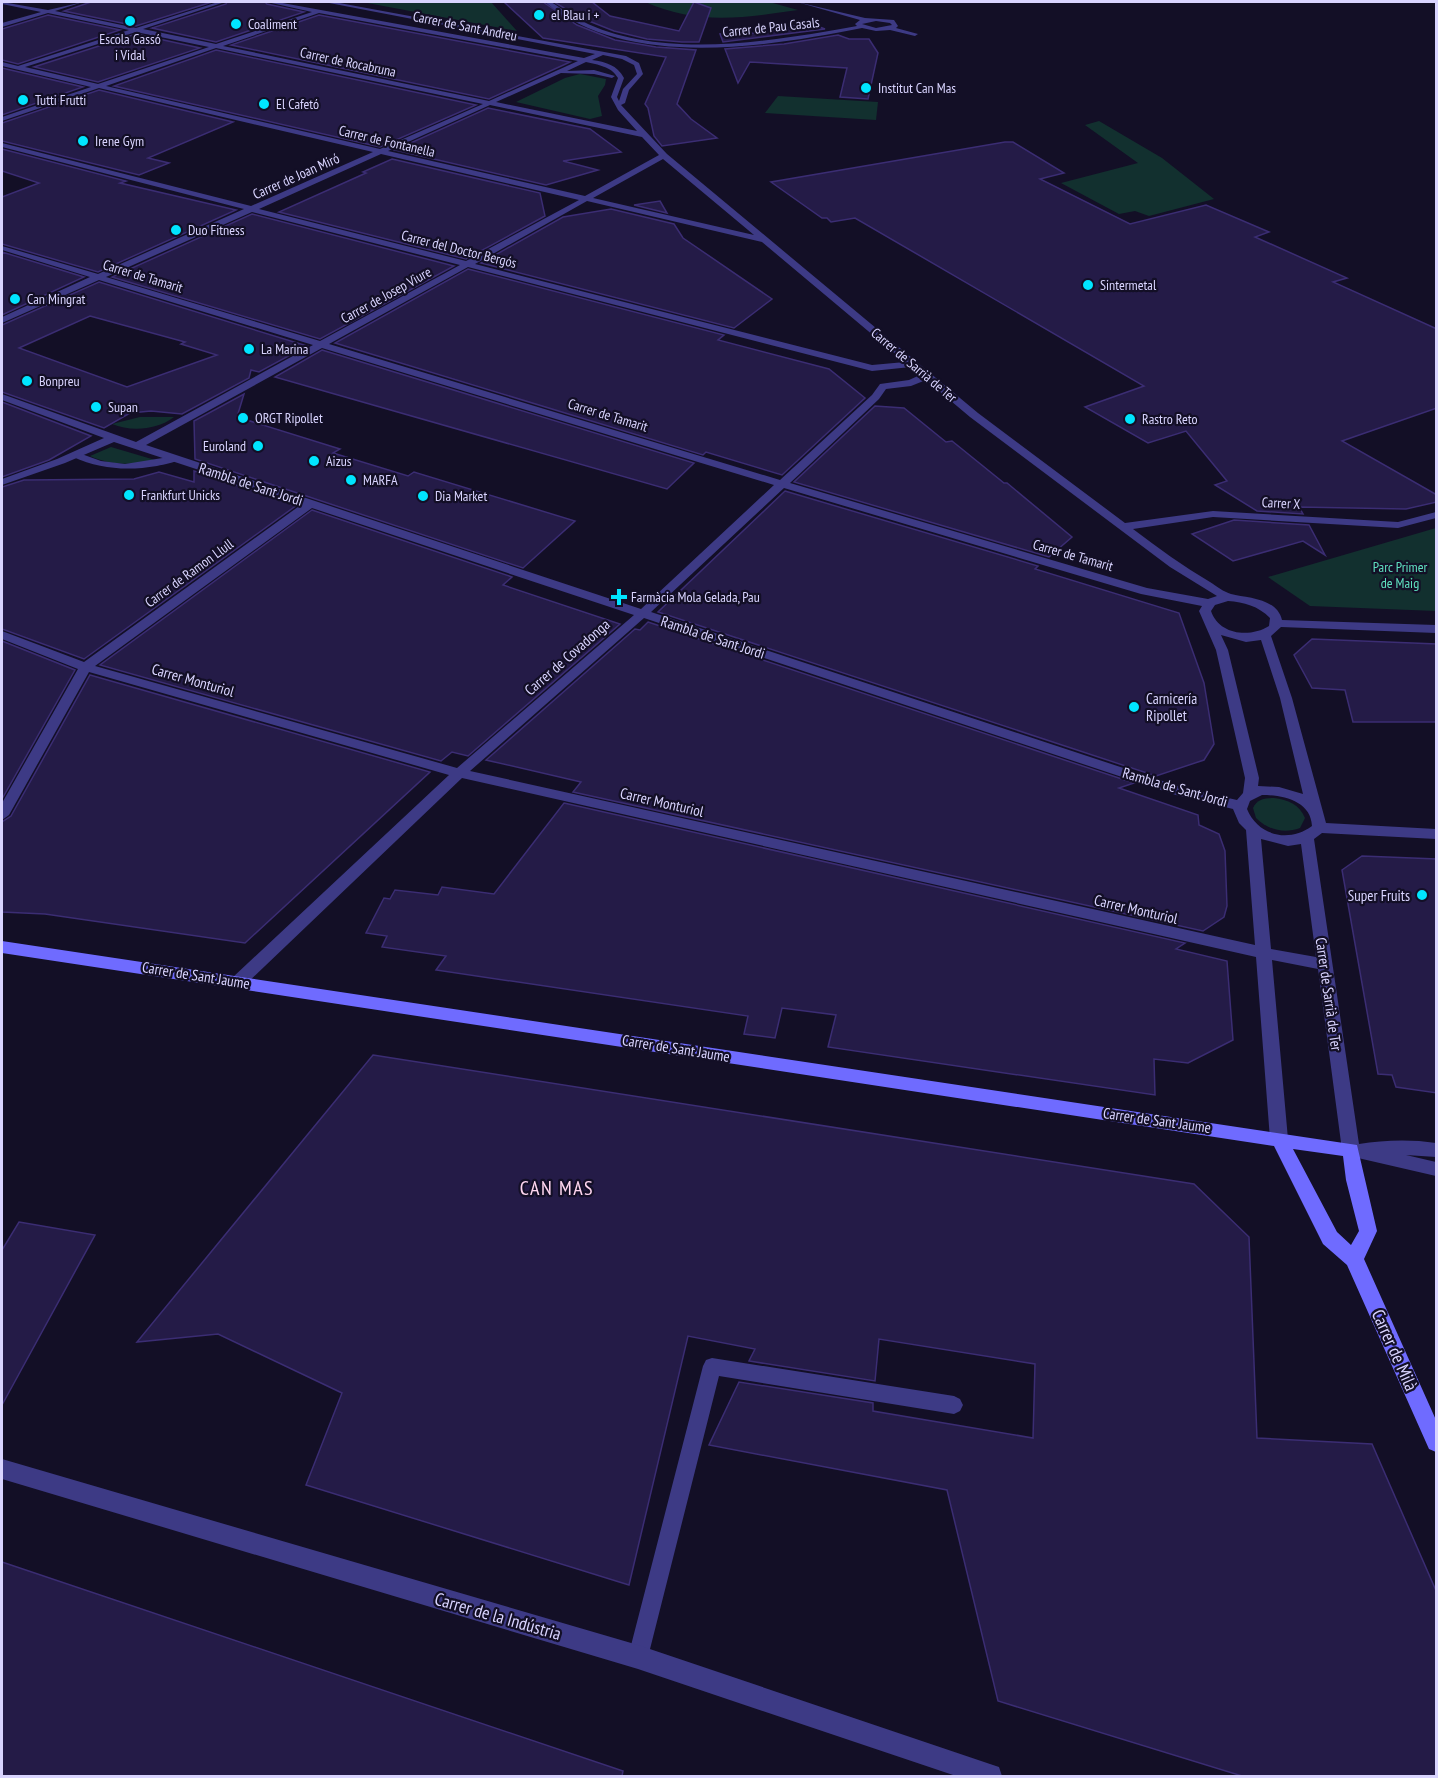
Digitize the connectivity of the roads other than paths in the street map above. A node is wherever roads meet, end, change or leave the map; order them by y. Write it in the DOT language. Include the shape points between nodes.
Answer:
graph roads {
  1 [pos="80,2"];
  2 [pos="222,2"];
  3 [pos="270,2"];
  4 [pos="327,2"];
  5 [pos="548,2"];
  6 [pos="800,2"];
  7 [pos="2,3"];
  8 [pos="343,3"];
  9 [pos="319,11"];
  10 [pos="47,12"];
  11 [pos="865,20"];
  12 [pos="2,25"];
  13 [pos="861,27"];
  14 [pos="890,28"];
  15 [pos="135,30"];
  16 [pos="915,34"];
  17 [pos="215,47"];
  18 [pos="602,53"];
  19 [pos="585,60"];
  20 [pos="2,64"];
  21 [pos="18,68"];
  22 [pos="2,73"];
  23 [pos="557,73"];
  24 [pos="621,78"];
  25 [pos="94,87"];
  26 [pos="491,104"];
  27 [pos="620,109"];
  28 [pos="2,119"];
  29 [pos="644,135"];
  30 [pos="2,145"];
  31 [pos="382,152"];
  32 [pos="664,156"];
  33 [pos="585,201"];
  34 [pos="252,210"];
  35 [pos="766,241"];
  36 [pos="2,248"];
  37 [pos="468,265"];
  38 [pos="97,278"];
  39 [pos="2,320"];
  40 [pos="323,345"];
  41 [pos="912,364"];
  42 [pos="926,376"];
  43 [pos="2,397"];
  44 [pos="113,438"];
  45 [pos="137,446"];
  46 [pos="76,454"];
  47 [pos="182,461"];
  48 [pos="2,482"];
  49 [pos="781,483"];
  50 [pos="310,504"];
  51 [pos="1437,515"];
  52 [pos="1123,527"];
  53 [pos="1227,597"];
  54 [pos="1208,603"];
  55 [pos="642,614"];
  56 [pos="1277,623"];
  57 [pos="1211,626"];
  58 [pos="1437,629"];
  59 [pos="2,635"];
  60 [pos="1265,635"];
  61 [pos="85,667"];
  62 [pos="459,773"];
  63 [pos="1250,793"];
  64 [pos="1240,806"];
  65 [pos="1314,810"];
  66 [pos="2,816"];
  67 [pos="1252,830"];
  68 [pos="1313,833"];
  69 [pos="1437,834"];
  70 [pos="2,947"];
  71 [pos="1263,953"];
  72 [pos="1325,965"];
  73 [pos="238,981"];
  74 [pos="1279,1139"];
  75 [pos="1351,1150"];
  76 [pos="1437,1150"];
  77 [pos="1437,1169"];
  78 [pos="1354,1259"];
  79 [pos="954,1405"];
  80 [pos="1437,1442"];
  81 [pos="2,1469"];
  82 [pos="638,1657"];
  83 [pos="990,1776"];
  1 -- 10 [label="street"];
  2 -- 15 [label="street"];
  3 -- 9 [label="street, Carrer de Sant Andreu"];
  4 -- 8 [label="street, Carrer de Sant Andreu"];
  5 -- 13 [label="street, Carrer de Pau Casals" via="587,27 642,40 703,46 786,40"];
  6 -- 11 [label="street"];
  7 -- 10 [label="street, Carrer de Rocabruna"];
  8 -- 9 [label="street"];
  8 -- 18 [label="street, Carrer de Sant Andreu"];
  9 -- 17 [label="street"];
  9 -- 19 [label="street, Carrer de Sant Andreu"];
  10 -- 12 [label="street"];
  10 -- 15 [label="street, Carrer de Rocabruna"];
  11 -- 13 [label="street" via="858,22"];
  11 -- 14 [label="street" via="895,23"];
  13 -- 14 [label="street, Carrer de Pau Casals"];
  14 -- 16 [label="street"];
  15 -- 17 [label="street, Carrer de Rocabruna"];
  15 -- 21 [label="street"];
  17 -- 25 [label="street"];
  17 -- 26 [label="street, Carrer de Rocabruna"];
  18 -- 19 [label="street, Carrer de Joan Miró"];
  18 -- 27 [label="street" via="624,57 636,64 640,74 626,89"];
  19 -- 23 [label="street, Carrer de Joan Miró"];
  19 -- 24 [label="street" via="604,64"];
  20 -- 21 [label="street, Carrer de Fontanella"];
  21 -- 22 [label="street"];
  21 -- 25 [label="street, Carrer de Fontanella"];
  23 -- 24 [label="street" via="594,72"];
  23 -- 26 [label="street, Carrer de Joan Miró"];
  24 -- 27 [label="street" via="614,96"];
  25 -- 28 [label="street"];
  25 -- 31 [label="street, Carrer de Fontanella"];
  26 -- 29 [label="street, Carrer de Rocabruna"];
  26 -- 31 [label="street, Carrer de Joan Miró"];
  27 -- 29 [label="street, Carrer de Sarrià de Ter"];
  29 -- 32 [label="street, Carrer de Sarrià de Ter"];
  30 -- 34 [label="street, Carrer del Doctor Bergós"];
  31 -- 33 [label="street, Carrer de Fontanella"];
  31 -- 34 [label="street, Carrer de Joan Miró"];
  32 -- 33 [label="street, Carrer de Josep Viure"];
  32 -- 35 [label="street, Carrer de Sarrià de Ter"];
  33 -- 35 [label="street, Carrer de Fontanella"];
  33 -- 37 [label="street, Carrer de Josep Viure"];
  34 -- 37 [label="street, Carrer del Doctor Bergós"];
  34 -- 38 [label="street, Carrer de Joan Miró"];
  35 -- 41 [label="street, Carrer de Sarrià de Ter"];
  36 -- 38 [label="street, Carrer de Tamarit"];
  37 -- 40 [label="street, Carrer de Josep Viure"];
  37 -- 41 [label="street, Carrer del Doctor Bergós" via="872,368"];
  38 -- 39 [label="street, Carrer de Joan Miró"];
  38 -- 40 [label="street, Carrer de Tamarit"];
  40 -- 45 [label="street, Carrer de Josep Viure"];
  40 -- 49 [label="street, Carrer de Tamarit"];
  41 -- 42 [label="street, Carrer de Sarrià de Ter"];
  42 -- 49 [label="street, Carrer de Covadonga" via="911,383 883,386 876,397"];
  42 -- 52 [label="street, Carrer de Sarrià de Ter"];
  43 -- 44 [label="street, Rambla de Sant Jordi"];
  44 -- 45 [label="street, Rambla de Sant Jordi"];
  44 -- 46 [label="street"];
  45 -- 47 [label="street, Rambla de Sant Jordi"];
  46 -- 47 [label="lane" via="108,467"];
  46 -- 48 [label="street"];
  47 -- 50 [label="street, Rambla de Sant Jordi"];
  49 -- 54 [label="street, Carrer de Tamarit" via="1145,591"];
  49 -- 55 [label="street, Carrer de Covadonga"];
  50 -- 55 [label="street, Rambla de Sant Jordi"];
  50 -- 61 [label="street, Carrer de Ramon Llull"];
  51 -- 52 [label="street, Carrer X" via="1398,525 1213,514"];
  52 -- 53 [label="street, Carrer de Sarrià de Ter" via="1174,565"];
  53 -- 54 [label="street"];
  53 -- 56 [label="street" via="1262,604 1276,616"];
  54 -- 57 [label="street" via="1204,616"];
  55 -- 62 [label="street, Carrer de Covadonga"];
  55 -- 64 [label="street, Rambla de Sant Jordi" via="1181,792"];
  56 -- 58 [label="street"];
  56 -- 60 [label="street"];
  57 -- 60 [label="street" via="1236,637"];
  57 -- 63 [label="street" via="1222,650 1252,778"];
  59 -- 61 [label="street, Carrer Monturiol"];
  60 -- 65 [label="street" via="1286,698"];
  61 -- 62 [label="street, Carrer Monturiol"];
  61 -- 66 [label="street"];
  62 -- 71 [label="street, Carrer Monturiol"];
  62 -- 73 [label="street, Carrer de Covadonga"];
  63 -- 64 [label="street"];
  63 -- 65 [label="street" via="1285,792 1307,802"];
  64 -- 67 [label="street" via="1240,814"];
  65 -- 68 [label="street" via="1320,823"];
  67 -- 68 [label="street" via="1287,841"];
  67 -- 71 [label="street"];
  68 -- 69 [label="street"];
  68 -- 72 [label="street, Carrer de Sarrià de Ter"];
  70 -- 73 [label="street, Carrer de Sant Jaume"];
  71 -- 72 [label="street, Carrer Monturiol"];
  71 -- 74 [label="street"];
  72 -- 75 [label="street, Carrer de Sarrià de Ter"];
  73 -- 74 [label="street, Carrer de Sant Jaume"];
  74 -- 75 [label="street, Carrer de Sant Jaume"];
  74 -- 78 [label="street, Carrer de Milà" via="1330,1238"];
  75 -- 76 [label="street, Carrer de Sant Jaume"];
  75 -- 77 [label="street, Carrer de Sant Jaume"];
  75 -- 78 [label="street" via="1354,1180 1368,1231"];
  78 -- 80 [label="street, Carrer de Milà"];
  79 -- 82 [label="lane" via="712,1366"];
  81 -- 82 [label="street, Carrer de la Indústria"];
  82 -- 83 [label="street, Carrer de la Indústria"];
}
